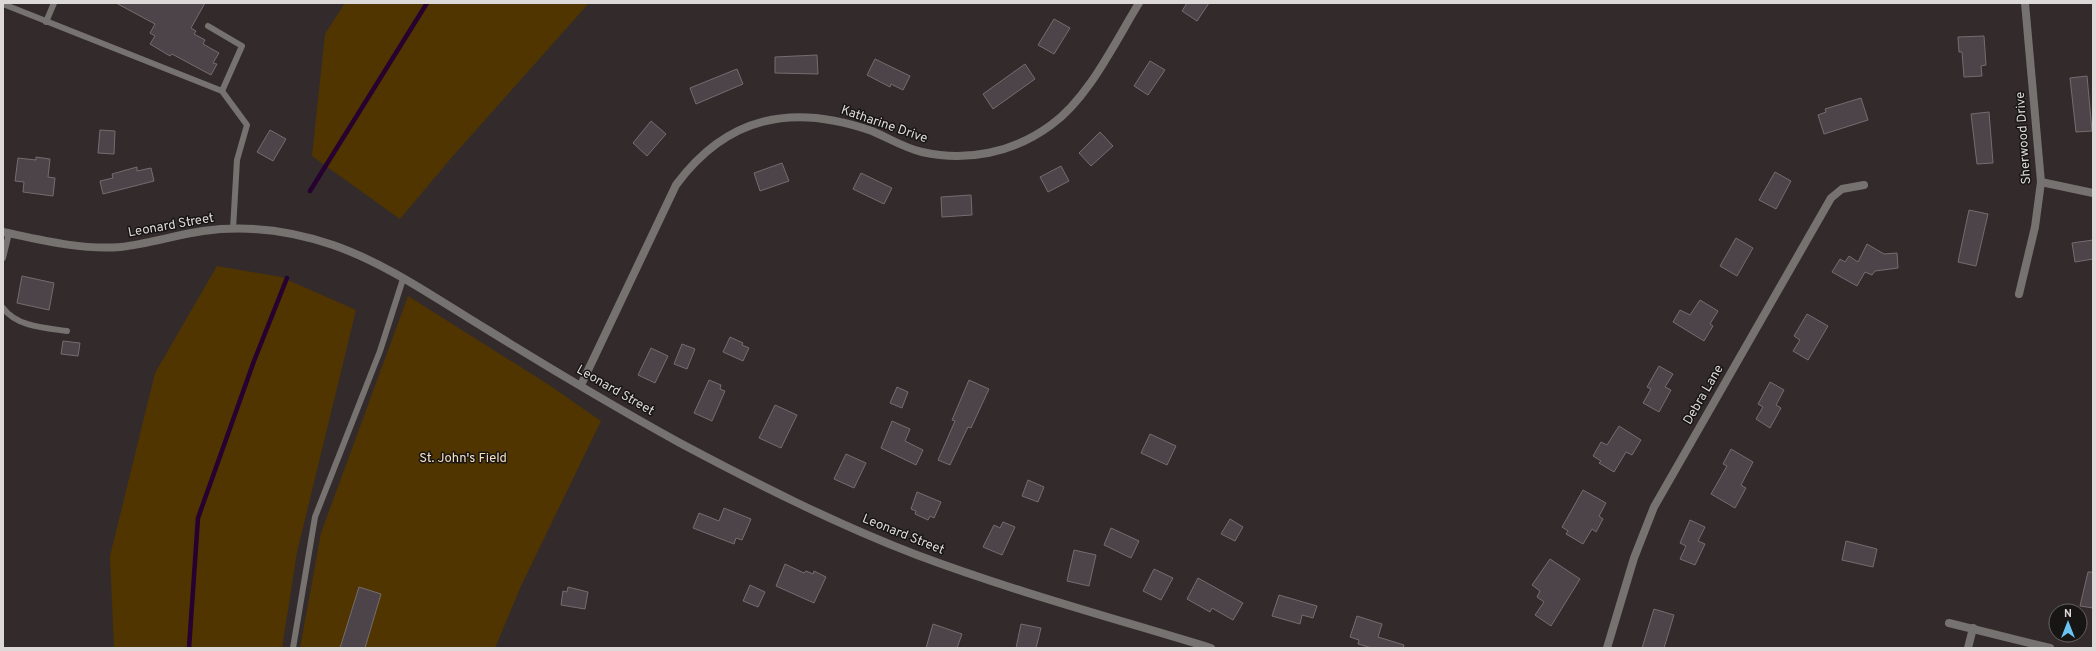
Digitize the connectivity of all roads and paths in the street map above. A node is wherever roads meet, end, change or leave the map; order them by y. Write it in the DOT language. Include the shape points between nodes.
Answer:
graph roads {
  1 [pos="54,3"];
  2 [pos="1139,3"];
  3 [pos="2025,3"];
  4 [pos="3,4"];
  5 [pos="46,22"];
  6 [pos="208,26"];
  7 [pos="222,91"];
  8 [pos="2041,182"];
  9 [pos="1864,185"];
  10 [pos="2093,193"];
  11 [pos="233,229"];
  12 [pos="6,232"];
  13 [pos="3,258"];
  14 [pos="403,279"];
  15 [pos="2019,294"];
  16 [pos="3,308"];
  17 [pos="67,331"];
  18 [pos="581,385"];
  19 [pos="1949,623"];
  20 [pos="1973,628"];
  21 [pos="293,648"];
  22 [pos="1211,648"];
  23 [pos="1607,648"];
  24 [pos="1968,648"];
  25 [pos="2050,648"];
  1 -- 5 [label="lane"];
  2 -- 18 [label="street, Katharine Drive" via="1083,94 1052,125 1013,147 969,156 944,156 920,152 852,125 807,117 763,121 742,128 723,139 700,157 676,185"];
  3 -- 8 [label="street, Sherwood Drive"];
  4 -- 5 [label="lane"];
  5 -- 7 [label="lane"];
  6 -- 7 [label="lane" via="242,46"];
  7 -- 11 [label="lane" via="247,125 237,160"];
  8 -- 10 [label="street"];
  8 -- 15 [label="street, Sherwood Drive" via="2035,227"];
  9 -- 23 [label="street, Debra Lane" via="1842,189 1831,198 1654,506 1636,551"];
  11 -- 12 [label="street, Leonard Street" via="203,231 152,242 106,248 60,243"];
  11 -- 14 [label="street, Leonard Street" via="273,231 318,241 355,254"];
  12 -- 13 [label="lane"];
  14 -- 18 [label="street, Leonard Street"];
  14 -- 21 [label="lane" via="380,351 315,517"];
  16 -- 17 [label="lane" via="21,322"];
  18 -- 22 [label="street, Leonard Street" via="717,462 878,539 957,569"];
  19 -- 20 [label="street"];
  20 -- 24 [label="street"];
  20 -- 25 [label="street"];
}
